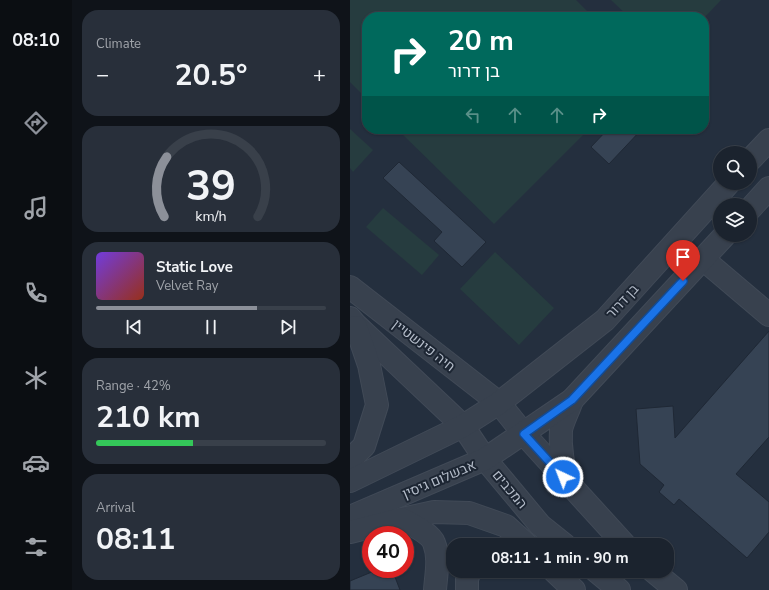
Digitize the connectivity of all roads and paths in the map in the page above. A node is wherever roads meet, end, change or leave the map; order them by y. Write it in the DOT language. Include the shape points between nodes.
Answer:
graph roads {
  1 [pos="769,140"];
  2 [pos="757,153"];
  3 [pos="769,188"];
  4 [pos="724,190"];
  5 [pos="757,201"];
  6 [pos="719,242"];
  7 [pos="703,259"];
  8 [pos="350,287"];
  9 [pos="769,315"];
  10 [pos="352,321"];
  11 [pos="572,400"];
  12 [pos="499,403"];
  13 [pos="463,426"];
  14 [pos="524,434"];
  15 [pos="485,459"];
  16 [pos="350,460"];
  17 [pos="350,481"];
  18 [pos="592,509"];
  19 [pos="350,518"];
  20 [pos="402,519"];
  21 [pos="350,532"];
  22 [pos="519,538"];
  23 [pos="556,538"];
  24 [pos="619,538"];
  25 [pos="467,578"];
  26 [pos="561,578"];
  27 [pos="604,578"];
  28 [pos="661,578"];
  29 [pos="435,590"];
  30 [pos="467,590"];
  31 [pos="574,590"];
  32 [pos="619,590"];
  33 [pos="676,590"];
  1 -- 2 [label="street"];
  3 -- 5 [label="street"];
  4 -- 12 [label="street, בן דרור" via="605,320"];
  6 -- 7 [label="street"];
  7 -- 9 [label="street"];
  7 -- 11 [label="street"];
  8 -- 12 [label="street, חיה פינשטיין"];
  10 -- 13 [label="street, חיה פינשטיין"];
  10 -- 16 [label="street" via="369,365 378,405 364,446"];
  11 -- 14 [label="street"];
  11 -- 18 [label="street" via="562,429 561,451 567,477"];
  12 -- 13 [label="street"];
  12 -- 14 [label="street"];
  13 -- 15 [label="street, המכבים"];
  13 -- 17 [label="street"];
  14 -- 15 [label="street, אבשלום גיסין"];
  14 -- 18 [label="street"];
  15 -- 19 [label="street, אבשלום גיסין"];
  15 -- 23 [label="street, המכבים" via="540,525"];
  18 -- 24 [label="street"];
  20 -- 21 [label="street"];
  20 -- 22 [label="street" via="434,512 469,513 506,526"];
  20 -- 29 [label="street" via="418,528 434,542 438,562"];
  25 -- 30 [label="street"];
  26 -- 31 [label="street"];
  27 -- 32 [label="street"];
  28 -- 33 [label="street"];
}
